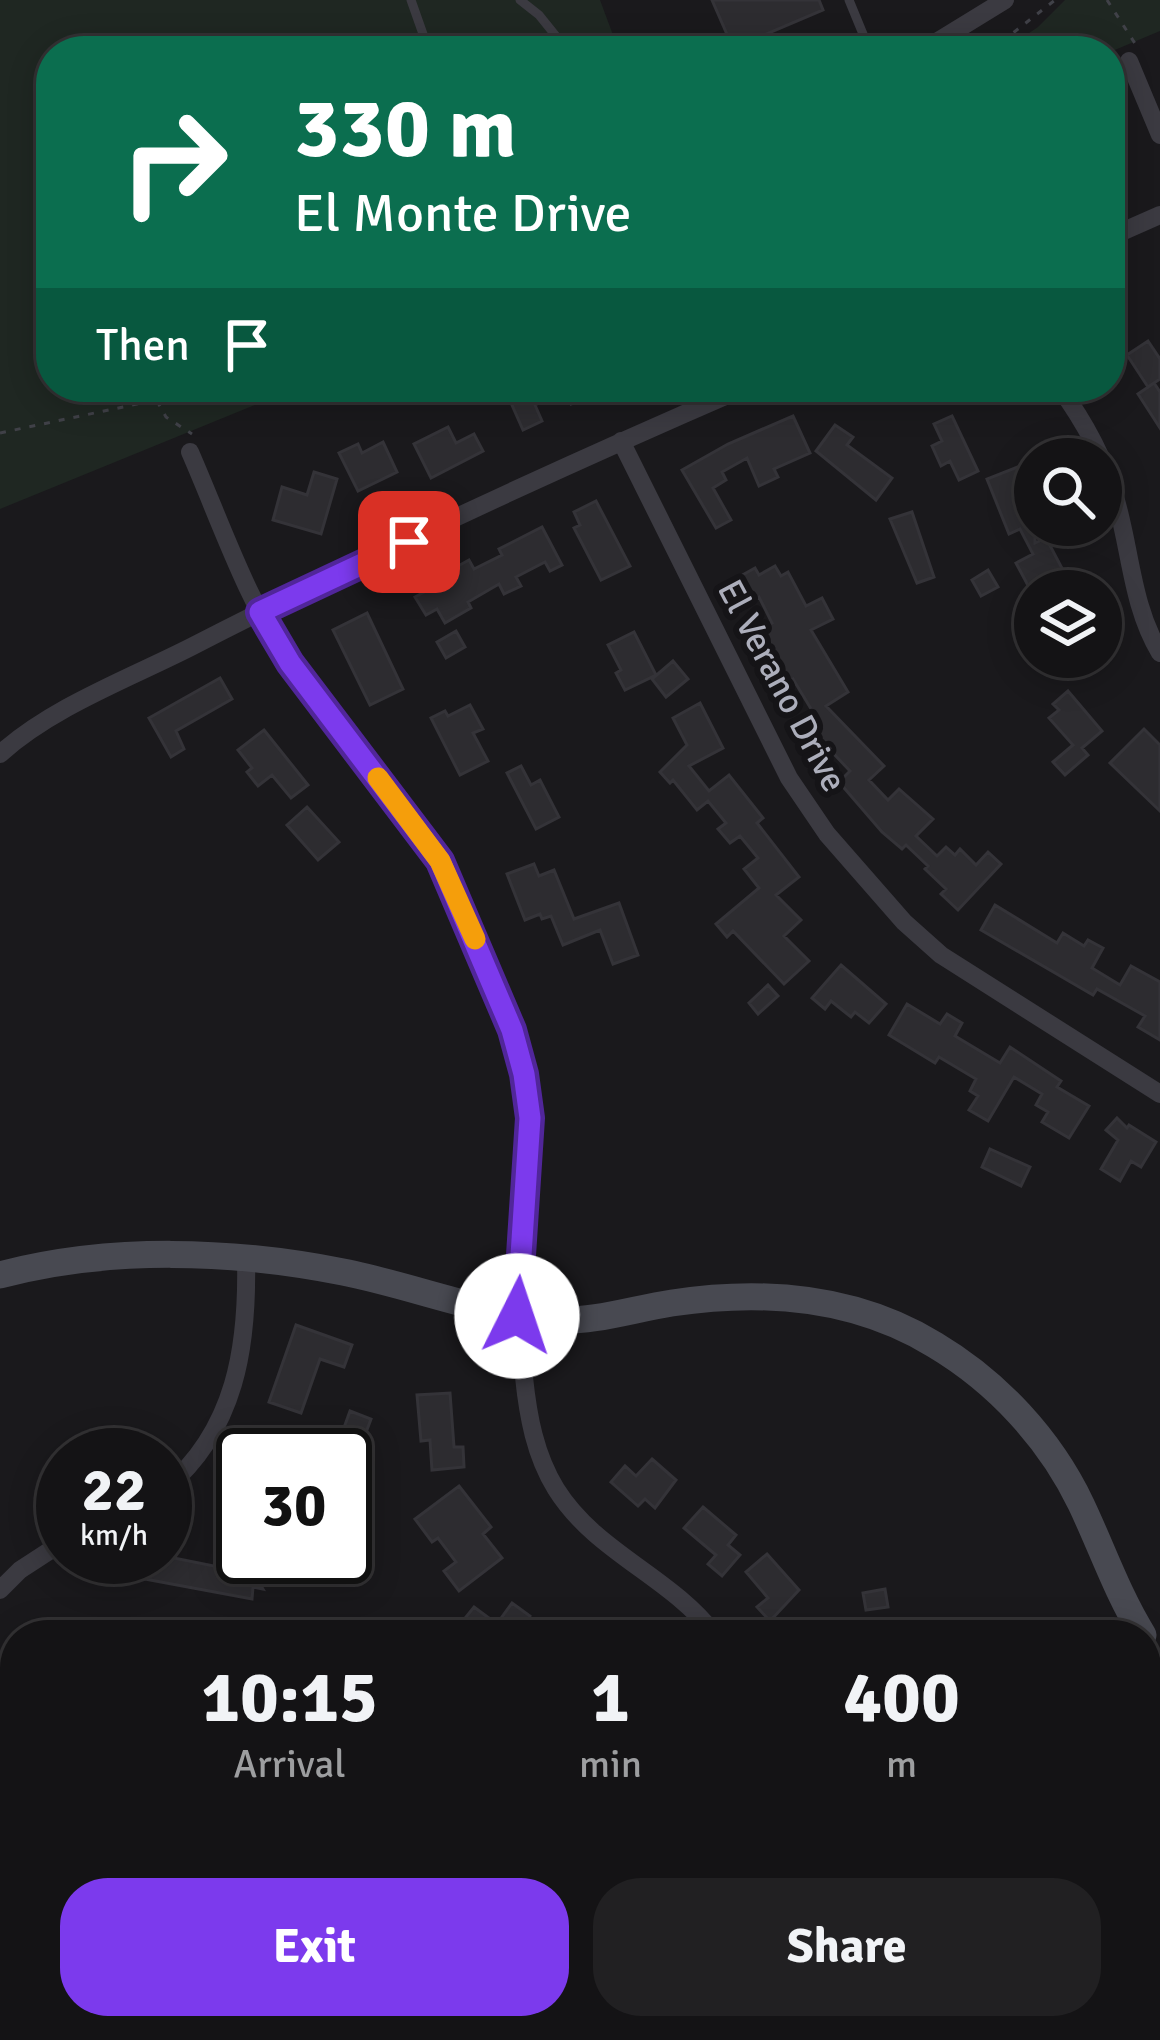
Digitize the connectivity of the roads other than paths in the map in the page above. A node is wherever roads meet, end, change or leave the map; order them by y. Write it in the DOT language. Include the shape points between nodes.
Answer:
graph roads {
  1 [pos="411,0"];
  2 [pos="520,0"];
  3 [pos="849,0"];
  4 [pos="1005,0"];
  5 [pos="423,36"];
  6 [pos="556,36"];
  7 [pos="864,36"];
  8 [pos="946,36"];
  9 [pos="1129,61"];
  10 [pos="1160,135"];
  11 [pos="1160,215"];
  12 [pos="1125,230"];
  13 [pos="712,402"];
  14 [pos="1068,402"];
  15 [pos="622,441"];
  16 [pos="190,452"];
  17 [pos="260,612"];
  18 [pos="1160,652"];
  19 [pos="0,754"];
  20 [pos="1160,1094"];
  21 [pos="246,1258"];
  22 [pos="0,1275"];
  23 [pos="517,1316"];
  24 [pos="192,1461"];
  25 [pos="36,1560"];
  26 [pos="0,1590"];
  27 [pos="701,1620"];
  28 [pos="1136,1620"];
  1 -- 5 [label="lane"];
  2 -- 6 [label="lane"];
  3 -- 7 [label="lane"];
  4 -- 8 [label="street"];
  9 -- 10 [label="street"];
  11 -- 12 [label="street"];
  13 -- 15 [label="street"];
  14 -- 18 [label="street" via="1100,454 1138,604"];
  15 -- 17 [label="street"];
  15 -- 20 [label="street, El Verano Drive" via="789,778 827,834 940,955"];
  16 -- 17 [label="street"];
  17 -- 19 [label="street" via="46,722"];
  17 -- 23 [label="street" via="440,861 512,1030 530,1118"];
  21 -- 22 [label="street" via="169,1254"];
  21 -- 23 [label="street" via="344,1272"];
  21 -- 24 [label="street" via="244,1344 233,1390"];
  23 -- 27 [label="street" via="529,1417 554,1486 598,1540 669,1587"];
  23 -- 28 [label="street" via="598,1318 731,1295 779,1295 904,1328 998,1393 1048,1448"];
  25 -- 26 [label="street"];
}
